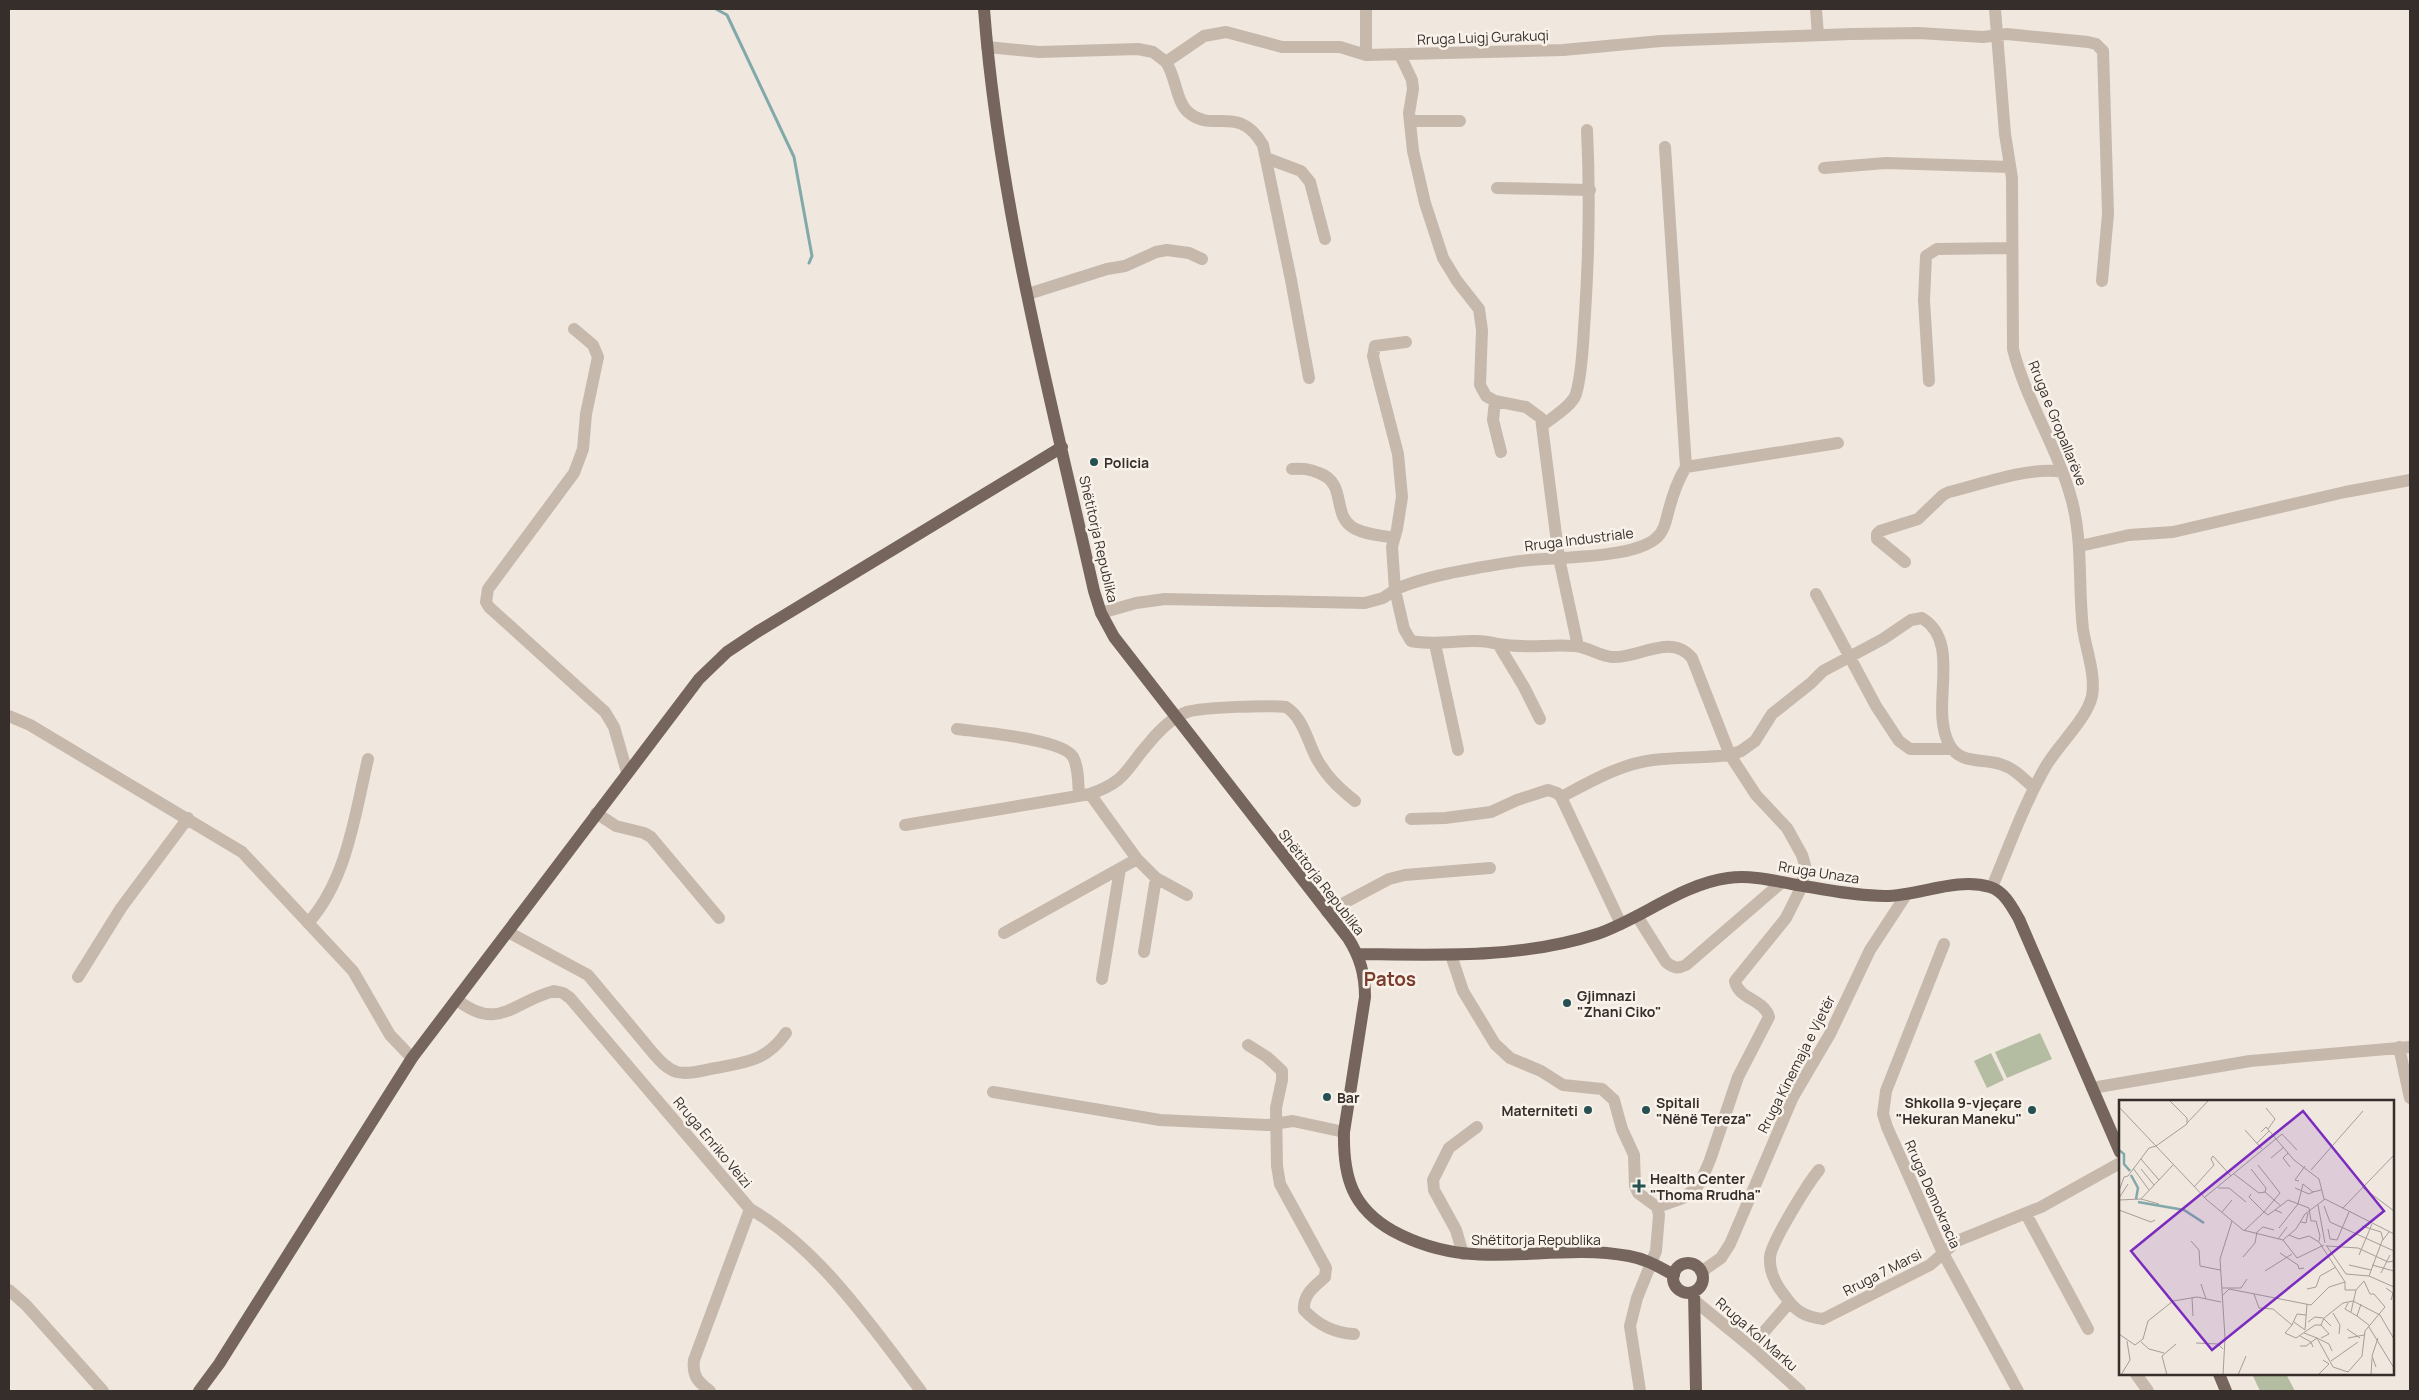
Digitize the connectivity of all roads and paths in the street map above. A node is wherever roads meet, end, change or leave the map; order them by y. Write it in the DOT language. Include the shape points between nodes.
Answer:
graph roads {
  1 [pos="984,9"];
  2 [pos="1366,9"];
  3 [pos="1816,9"];
  4 [pos="1995,9"];
  5 [pos="1818,35"];
  6 [pos="1997,35"];
  7 [pos="987,47"];
  8 [pos="1366,55"];
  9 [pos="1400,55"];
  10 [pos="1166,62"];
  11 [pos="1410,121"];
  12 [pos="1460,121"];
  13 [pos="1587,130"];
  14 [pos="1665,147"];
  15 [pos="1266,158"];
  16 [pos="2010,167"];
  17 [pos="1824,168"];
  18 [pos="1497,188"];
  19 [pos="1590,190"];
  20 [pos="1325,239"];
  21 [pos="2012,248"];
  22 [pos="1202,259"];
  23 [pos="2102,281"];
  24 [pos="1028,294"];
  25 [pos="574,329"];
  26 [pos="1406,342"];
  27 [pos="1308,378"];
  28 [pos="1929,381"];
  29 [pos="1495,400"];
  30 [pos="1543,425"];
  31 [pos="1838,443"];
  32 [pos="1062,447"];
  33 [pos="1501,452"];
  34 [pos="1686,467"];
  35 [pos="1292,469"];
  36 [pos="2063,472"];
  37 [pos="2410,480"];
  38 [pos="1394,538"];
  39 [pos="2080,546"];
  40 [pos="1559,558"];
  41 [pos="1905,562"];
  42 [pos="1395,590"];
  43 [pos="1816,594"];
  44 [pos="1101,613"];
  45 [pos="1435,644"];
  46 [pos="1498,644"];
  47 [pos="1578,646"];
  48 [pos="1849,655"];
  49 [pos="9,716"];
  50 [pos="1176,718"];
  51 [pos="1540,719"];
  52 [pos="957,729"];
  53 [pos="1952,749"];
  54 [pos="1458,750"];
  55 [pos="1730,755"];
  56 [pos="368,759"];
  57 [pos="627,772"];
  58 [pos="2034,788"];
  59 [pos="1085,795"];
  60 [pos="1560,797"];
  61 [pos="1355,802"];
  62 [pos="596,814"];
  63 [pos="188,818"];
  64 [pos="1411,818"];
  65 [pos="905,825"];
  66 [pos="1137,859"];
  67 [pos="1490,868"];
  68 [pos="1120,869"];
  69 [pos="1156,878"];
  70 [pos="1782,882"];
  71 [pos="1802,886"];
  72 [pos="1992,887"];
  73 [pos="1188,895"];
  74 [pos="1906,895"];
  75 [pos="1327,912"];
  76 [pos="1637,916"];
  77 [pos="719,918"];
  78 [pos="308,923"];
  79 [pos="1621,924"];
  80 [pos="508,932"];
  81 [pos="1004,933"];
  82 [pos="1944,944"];
  83 [pos="1144,952"];
  84 [pos="1358,954"];
  85 [pos="1451,955"];
  86 [pos="78,977"];
  87 [pos="1102,979"];
  88 [pos="457,1000"];
  89 [pos="786,1033"];
  90 [pos="1248,1045"];
  91 [pos="2405,1047"];
  92 [pos="412,1058"];
  93 [pos="2092,1088"];
  94 [pos="993,1092"];
  95 [pos="2410,1098"];
  96 [pos="1276,1123"];
  97 [pos="1477,1127"];
  98 [pos="1344,1132"];
  99 [pos="2119,1150"];
  100 [pos="2119,1164"];
  101 [pos="1819,1170"];
  102 [pos="1657,1207"];
  103 [pos="750,1209"];
  104 [pos="2026,1214"];
  105 [pos="1943,1253"];
  106 [pos="1462,1254"];
  107 [pos="1652,1262"];
  108 [pos="1701,1272"];
  109 [pos="1674,1276"];
  110 [pos="9,1290"];
  111 [pos="1694,1296"];
  112 [pos="1790,1303"];
  113 [pos="2088,1329"];
  114 [pos="1354,1334"];
  115 [pos="1751,1347"];
  116 [pos="2137,1375"];
  117 [pos="2219,1375"];
  118 [pos="103,1391"];
  119 [pos="199,1391"];
  120 [pos="710,1391"];
  121 [pos="921,1391"];
  122 [pos="1640,1391"];
  123 [pos="1696,1391"];
  124 [pos="1800,1391"];
  125 [pos="2018,1391"];
  126 [pos="2148,1391"];
  127 [pos="2226,1391"];
  1 -- 7 [label="main road, Shëtitorja Republika"];
  2 -- 8 [label="street"];
  3 -- 5 [label="street"];
  4 -- 6 [label="street, Rruga e Gropallarëve"];
  5 -- 6 [label="street, Rruga Luigj Gurakuqi"];
  5 -- 9 [label="street, Rruga Luigj Gurakuqi" via="1660,41 1563,50"];
  6 -- 16 [label="street, Rruga e Gropallarëve"];
  6 -- 23 [label="street, Rruga Luigj Gurakuqi" via="2031,35 2088,42 2103,50 2108,214"];
  7 -- 10 [label="street" via="1039,52 1138,49 1152,52"];
  7 -- 24 [label="main road, Shëtitorja Republika" via="1004,181"];
  8 -- 9 [label="street, Rruga Luigj Gurakuqi"];
  8 -- 10 [label="street, Rruga Luigj Gurakuqi" via="1340,47 1301,48 1264,44 1226,32 1204,36"];
  9 -- 11 [label="street" via="1412,80"];
  10 -- 15 [label="street" via="1183,106 1189,112 1207,120 1231,120 1249,127 1260,140"];
  11 -- 12 [label="street"];
  11 -- 29 [label="street" via="1420,186 1443,258 1479,309 1482,330 1480,385 1486,396"];
  13 -- 19 [label="street"];
  14 -- 34 [label="street, Rruga Industriale"];
  15 -- 20 [label="street" via="1306,174"];
  15 -- 27 [label="street"];
  16 -- 17 [label="street" via="1886,163"];
  16 -- 21 [label="street, Rruga e Gropallarëve"];
  18 -- 19 [label="street"];
  19 -- 30 [label="street" via="1583,339 1576,395"];
  21 -- 28 [label="street" via="1937,249 1926,256 1924,300"];
  21 -- 36 [label="street, Rruga e Gropallarëve" via="2014,348 2019,370"];
  22 -- 24 [label="street" via="1178,250 1156,252 1125,266"];
  24 -- 32 [label="main road, Shëtitorja Republika"];
  25 -- 57 [label="street" via="593,345 598,357 586,414 581,460 488,589 486,602 605,712 614,727"];
  26 -- 38 [label="street" via="1375,346 1373,350 1398,454 1402,497"];
  29 -- 30 [label="street" via="1533,410"];
  29 -- 33 [label="street" via="1493,420"];
  30 -- 40 [label="street"];
  31 -- 34 [label="street"];
  32 -- 44 [label="main road, Shëtitorja Republika"];
  32 -- 57 [label="main road" via="727,652 699,680"];
  34 -- 40 [label="street, Rruga Industriale" via="1677,484 1664,527 1654,540 1617,553"];
  35 -- 38 [label="street" via="1309,469 1330,479 1336,486 1342,510 1351,526"];
  36 -- 39 [label="street, Rruga e Gropallarëve"];
  36 -- 41 [label="street" via="2023,474 1949,492 1918,519 1876,534 1877,539"];
  37 -- 39 [label="street" via="2173,532 2129,536"];
  38 -- 42 [label="street"];
  39 -- 58 [label="street, Rruga e Gropallarëve" via="2083,627 2092,696 2088,708 2053,755"];
  40 -- 42 [label="street, Rruga Industriale" via="1514,562 1432,578"];
  40 -- 47 [label="street"];
  42 -- 44 [label="street, Rruga Industriale" via="1384,598 1365,603 1158,599"];
  42 -- 45 [label="street" via="1407,637 1411,642"];
  43 -- 48 [label="street"];
  44 -- 50 [label="main road, Shëtitorja Republika" via="1114,636"];
  45 -- 46 [label="street" via="1477,640"];
  45 -- 54 [label="street"];
  46 -- 47 [label="street" via="1527,648"];
  46 -- 51 [label="street"];
  47 -- 55 [label="street" via="1613,657 1663,647 1677,647 1687,652"];
  48 -- 53 [label="street" via="1876,706 1904,746"];
  48 -- 53 [label="street" via="1916,618 1929,622 1943,649 1942,715"];
  48 -- 55 [label="street" via="1823,671 1772,714 1761,735 1748,747"];
  49 -- 63 [label="street" via="30,725"];
  50 -- 59 [label="street" via="1150,742 1123,777 1111,786"];
  50 -- 61 [label="street" via="1198,710 1286,707 1296,716 1317,760 1332,782"];
  50 -- 75 [label="main road, Shëtitorja Republika"];
  52 -- 59 [label="street" via="1060,747 1074,758"];
  53 -- 58 [label="street" via="1969,760 2000,764 2011,769"];
  55 -- 60 [label="street" via="1634,764"];
  55 -- 71 [label="street" via="1756,795 1796,841 1804,866"];
  56 -- 78 [label="street" via="335,882 321,909"];
  57 -- 62 [label="main road"];
  58 -- 72 [label="street, Rruga e Gropallarëve"];
  59 -- 65 [label="street"];
  59 -- 66 [label="street"];
  60 -- 64 [label="street" via="1557,792 1548,790 1491,812 1445,818"];
  60 -- 79 [label="street"];
  62 -- 77 [label="street" via="616,826 651,837"];
  62 -- 80 [label="main road"];
  63 -- 78 [label="street" via="242,852"];
  63 -- 86 [label="street" via="122,908"];
  66 -- 68 [label="street"];
  66 -- 69 [label="street"];
  67 -- 75 [label="street" via="1389,879"];
  68 -- 81 [label="street"];
  68 -- 87 [label="street"];
  69 -- 73 [label="street"];
  69 -- 83 [label="street"];
  70 -- 71 [label="main road, Rruga Unaza"];
  70 -- 76 [label="main road, Rruga Unaza" via="1744,876 1727,878 1695,888"];
  70 -- 76 [label="street" via="1679,968 1666,962"];
  71 -- 74 [label="main road, Rruga Unaza" via="1847,893"];
  71 -- 102 [label="street" via="1778,928 1735,981 1736,987 1765,1009 1769,1017 1734,1087 1706,1171 1690,1193"];
  72 -- 74 [label="main road, Rruga Unaza" via="1967,884"];
  72 -- 93 [label="main road" via="2007,899 2019,919"];
  74 -- 108 [label="street, Rruga Kinemaja e Vjetër" via="1870,950 1830,1034 1793,1097 1730,1244 1720,1258"];
  75 -- 84 [label="main road, Shëtitorja Republika"];
  76 -- 79 [label="main road, Rruga Unaza"];
  78 -- 92 [label="street" via="353,970 390,1035"];
  79 -- 85 [label="main road, Rruga Unaza" via="1583,938 1526,950"];
  80 -- 88 [label="main road"];
  80 -- 89 [label="street" via="588,975 664,1065 677,1072 691,1073 748,1063 769,1052"];
  82 -- 105 [label="street, Rruga Demokracia" via="1883,1101 1887,1127"];
  84 -- 85 [label="main road, Rruga Unaza"];
  84 -- 98 [label="main road, Shëtitorja Republika" via="1365,976 1365,997"];
  85 -- 102 [label="street" via="1463,991 1502,1052 1563,1085 1602,1089 1614,1100 1622,1129 1632,1147 1635,1186 1638,1193"];
  88 -- 92 [label="main road"];
  88 -- 103 [label="street, Rruga Enriko Veizi" via="476,1013 488,1016 502,1014 554,991 570,998"];
  90 -- 96 [label="street" via="1282,1071"];
  91 -- 93 [label="street" via="2250,1061"];
  91 -- 95 [label="street"];
  92 -- 119 [label="main road"];
  93 -- 99 [label="main road"];
  94 -- 96 [label="street" via="1160,1120"];
  96 -- 98 [label="street" via="1293,1121"];
  96 -- 114 [label="street" via="1280,1184 1326,1273 1303,1301 1304,1310 1333,1331"];
  97 -- 106 [label="street" via="1449,1148 1433,1180 1434,1190 1456,1230"];
  98 -- 106 [label="main road, Shëtitorja Republika" via="1344,1153 1351,1187 1371,1216 1418,1243"];
  100 -- 104 [label="street, Rruga 7 Marsi"];
  101 -- 112 [label="street, Rruga 7 Marsi" via="1799,1198 1770,1255 1774,1279"];
  102 -- 107 [label="street" via="1657,1243"];
  103 -- 120 [label="street" via="694,1360 695,1377"];
  103 -- 121 [label="street, Rruga Enriko Veizi" via="807,1251 825,1270"];
  104 -- 105 [label="street, Rruga 7 Marsi" via="1958,1241"];
  104 -- 113 [label="street"];
  105 -- 112 [label="street, Rruga 7 Marsi" via="1930,1265 1823,1318 1810,1318"];
  105 -- 125 [label="street, Rruga Demokracia"];
  106 -- 107 [label="main road, Shëtitorja Republika" via="1615,1254"];
  107 -- 109 [label="main road, Shëtitorja Republika"];
  107 -- 122 [label="street" via="1634,1304 1630,1326"];
  108 -- 109 [label="main road" via="1694,1265 1685,1264"];
  108 -- 111 [label="main road" via="1702,1283"];
  109 -- 111 [label="main road" via="1678,1289"];
  110 -- 118 [label="street"];
  111 -- 115 [label="street, Rruga Kol Marku"];
  111 -- 123 [label="main road"];
  112 -- 115 [label="street"];
  115 -- 124 [label="street, Rruga Kol Marku"];
  116 -- 126 [label="street"];
  117 -- 127 [label="main road"];
}
